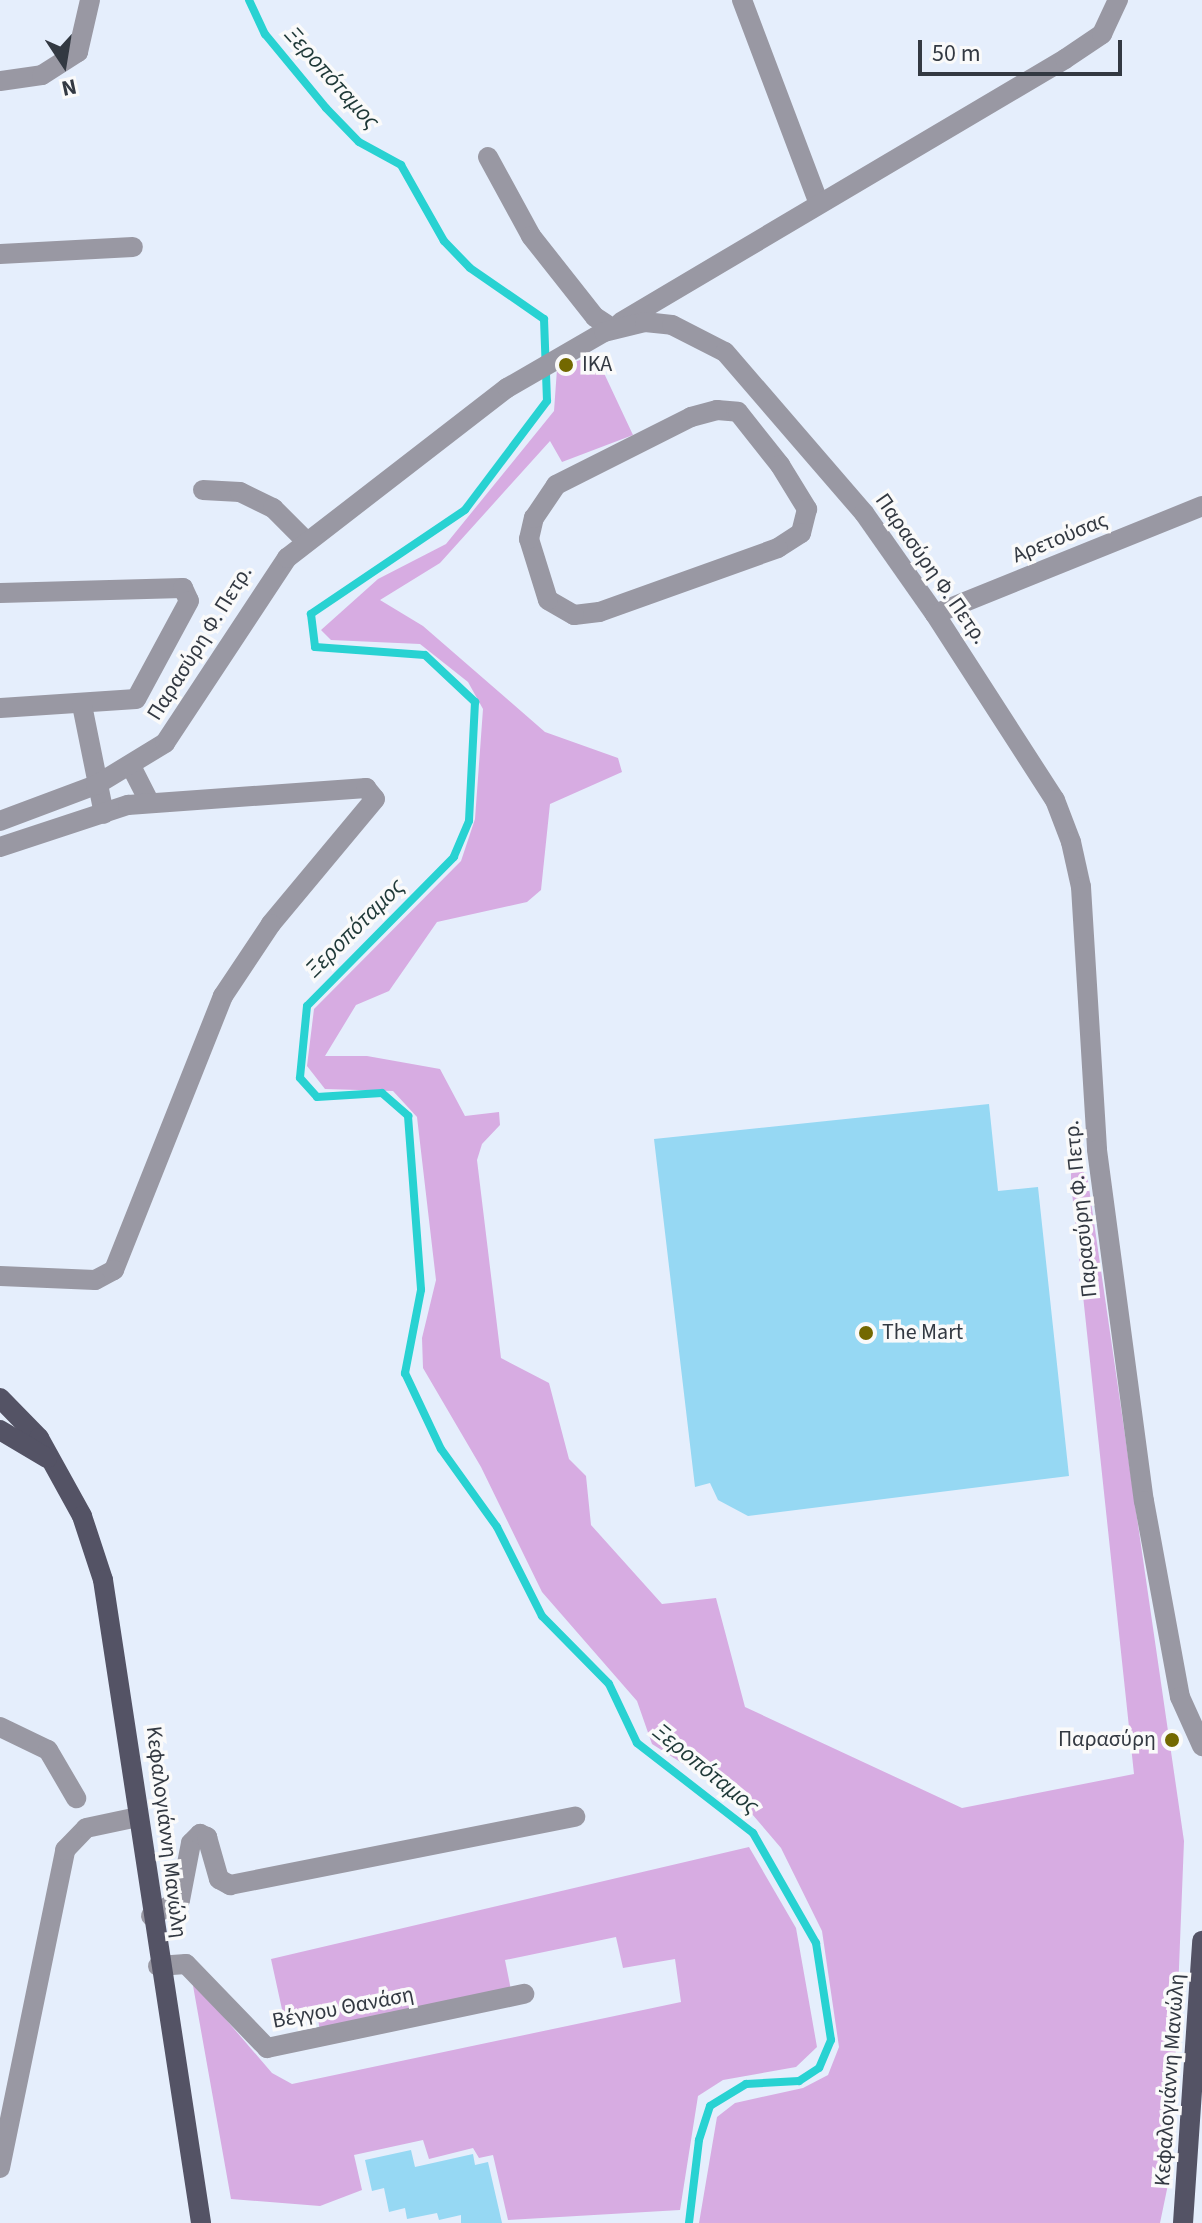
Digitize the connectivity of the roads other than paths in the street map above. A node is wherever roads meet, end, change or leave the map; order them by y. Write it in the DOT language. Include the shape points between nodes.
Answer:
graph roads {
  1 [pos="90,0"];
  2 [pos="742,0"];
  3 [pos="1118,0"];
  4 [pos="0,81"];
  5 [pos="488,157"];
  6 [pos="818,201"];
  7 [pos="133,247"];
  8 [pos="0,254"];
  9 [pos="608,330"];
  10 [pos="818,448"];
  11 [pos="780,465"];
  12 [pos="203,490"];
  13 [pos="1202,506"];
  14 [pos="305,540"];
  15 [pos="0,593"];
  16 [pos="935,614"];
  17 [pos="82,705"];
  18 [pos="0,708"];
  19 [pos="132,768"];
  20 [pos="96,785"];
  21 [pos="150,803"];
  22 [pos="104,814"];
  23 [pos="0,821"];
  24 [pos="0,847"];
  25 [pos="0,1276"];
  26 [pos="0,1398"];
  27 [pos="0,1430"];
  28 [pos="47,1458"];
  29 [pos="0,1727"];
  30 [pos="1202,1746"];
  31 [pos="76,1798"];
  32 [pos="138,1817"];
  33 [pos="575,1817"];
  34 [pos="151,1916"];
  35 [pos="1202,1941"];
  36 [pos="158,1966"];
  37 [pos="524,1994"];
  38 [pos="0,2168"];
  39 [pos="201,2223"];
  40 [pos="1183,2223"];
  1 -- 4 [label="street" via="78,52 42,75"];
  2 -- 6 [label="street"];
  3 -- 6 [label="street" via="1110,24 1088,44"];
  5 -- 9 [label="street" via="531,236"];
  6 -- 9 [label="street"];
  7 -- 8 [label="street"];
  9 -- 10 [label="street, Παρασύρη Φ. Πετρ." via="658,322 711,341"];
  9 -- 14 [label="street, Παρασύρη Φ. Πετρ." via="468,414"];
  10 -- 11 [label="street"];
  10 -- 16 [label="street, Παρασύρη Φ. Πετρ."];
  11 -- 11 [label="street" via="807,509 806,525 791,541 584,615 559,609 541,589 530,553 534,518 556,485 582,468 717,410 738,412"];
  12 -- 14 [label="street" via="240,492 273,508"];
  13 -- 16 [label="street, Αρετούσας"];
  14 -- 19 [label="street, Παρασύρη Φ. Πετρ." via="263,586 177,730"];
  15 -- 17 [label="street" via="188,592 170,646 142,695"];
  16 -- 30 [label="street, Παρασύρη Φ. Πετρ." via="1040,774 1071,842 1081,887 1097,1150 1139,1472 1170,1653 1190,1727"];
  17 -- 18 [label="street"];
  17 -- 20 [label="street"];
  19 -- 20 [label="street, Παρασύρη Φ. Πετρ."];
  19 -- 21 [label="street"];
  20 -- 22 [label="street"];
  20 -- 23 [label="street, Παρασύρη Φ. Πετρ."];
  21 -- 22 [label="street"];
  21 -- 25 [label="street" via="366,788 375,799 271,924 223,996 114,1270 95,1280"];
  22 -- 24 [label="street"];
  26 -- 28 [label="main road, Κεφαλογιάννη Μανώλη" via="32,1427"];
  27 -- 28 [label="main road, Κεφαλογιάννη Μανώλη"];
  28 -- 32 [label="main road, Κεφαλογιάννη Μανώλη" via="82,1516 103,1580"];
  29 -- 31 [label="street" via="48,1750"];
  32 -- 34 [label="main road, Κεφαλογιάννη Μανώλη"];
  32 -- 38 [label="street" via="86,1828 65,1850"];
  33 -- 34 [label="street" via="230,1885 216,1874 207,1837 200,1834 191,1843 180,1900"];
  34 -- 36 [label="main road, Κεφαλογιάννη Μανώλη"];
  35 -- 40 [label="main road, Κεφαλογιάννη Μανώλη"];
  36 -- 37 [label="street, Βέγγου Θανάση" via="186,1964 267,2048"];
  36 -- 39 [label="main road, Κεφαλογιάννη Μανώλη"];
}
